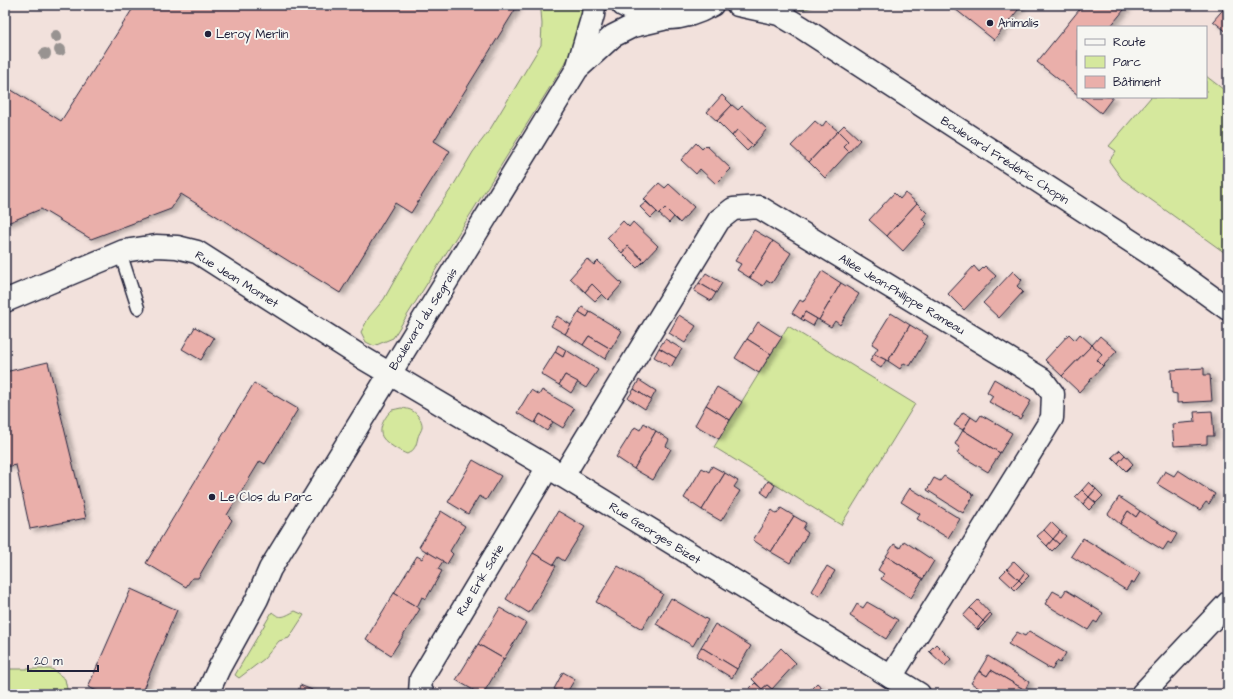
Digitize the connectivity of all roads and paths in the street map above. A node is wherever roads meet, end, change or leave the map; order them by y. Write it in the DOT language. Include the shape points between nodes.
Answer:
graph roads {
  1 [pos="594,5"];
  2 [pos="623,5"];
  3 [pos="712,5"];
  4 [pos="738,5"];
  5 [pos="776,9"];
  6 [pos="663,19"];
  7 [pos="577,69"];
  8 [pos="120,252"];
  9 [pos="5,301"];
  10 [pos="138,308"];
  11 [pos="1228,309"];
  12 [pos="390,373"];
  13 [pos="555,472"];
  14 [pos="270,569"];
  15 [pos="1228,603"];
  16 [pos="891,677"];
  17 [pos="194,694"];
  18 [pos="207,694"];
  19 [pos="423,694"];
  20 [pos="919,694"];
  21 [pos="1142,694"];
  1 -- 7 [label="street, Boulevard du Segrais" via="594,15"];
  2 -- 6 [label="street" via="642,15"];
  3 -- 6 [label="street" via="681,18"];
  4 -- 5 [label="street, Boulevard Frédéric Chopin"];
  5 -- 11 [label="street, Boulevard Frédéric Chopin" via="1163,262"];
  6 -- 7 [label="street, Boulevard du Segrais" via="632,26 613,36"];
  7 -- 12 [label="street, Boulevard du Segrais"];
  8 -- 9 [label="street, Rue Jean Monnet"];
  8 -- 10 [label="lane"];
  8 -- 12 [label="street, Rue Jean Monnet" via="156,246 177,247 196,252 362,358"];
  12 -- 13 [label="street, Rue Georges Bizet"];
  12 -- 14 [label="street, Boulevard du Segrais"];
  13 -- 16 [label="street, Rue Georges Bizet"];
  13 -- 16 [label="street, Allée Jean-Philippe Rameau" via="719,220 733,209 759,207 992,348 1042,379 1053,394 1052,418"];
  13 -- 19 [label="street, Rue Erik Satie" via="421,679 420,692"];
  14 -- 17 [label="street, Boulevard du Segrais" via="247,593 209,661"];
  14 -- 18 [label="street, Boulevard du Segrais" via="257,600"];
  15 -- 21 [label="street"];
  16 -- 20 [label="street, Rue Georges Bizet"];
}
